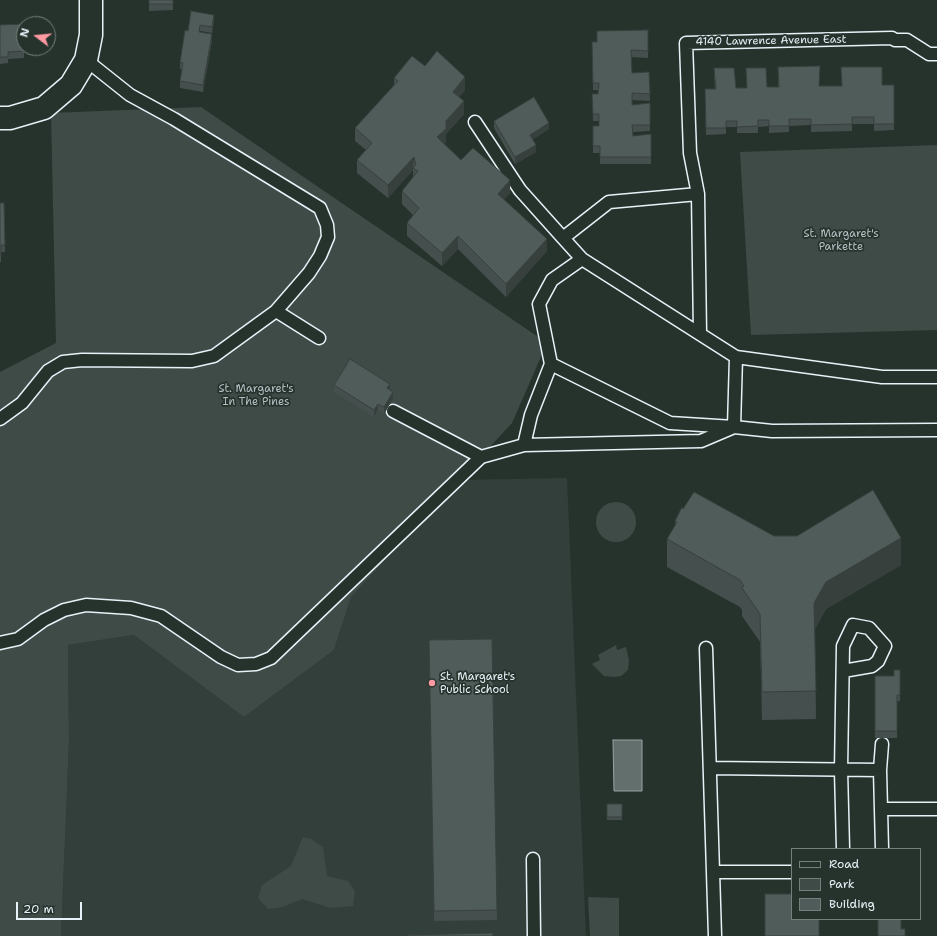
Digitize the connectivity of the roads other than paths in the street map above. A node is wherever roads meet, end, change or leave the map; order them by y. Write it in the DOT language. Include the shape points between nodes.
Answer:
graph roads {
  1 [pos="91,0"];
  2 [pos="937,54"];
  3 [pos="86,60"];
  4 [pos="0,118"];
  5 [pos="475,122"];
  6 [pos="698,194"];
  7 [pos="564,238"];
  8 [pos="582,260"];
  9 [pos="276,312"];
  10 [pos="700,334"];
  11 [pos="319,338"];
  12 [pos="736,357"];
  13 [pos="551,364"];
  14 [pos="937,377"];
  15 [pos="393,411"];
  16 [pos="0,420"];
  17 [pos="734,427"];
  18 [pos="937,430"];
  19 [pos="524,446"];
  20 [pos="480,457"];
  21 [pos="0,644"];
  22 [pos="706,648"];
  23 [pos="843,671"];
  24 [pos="882,744"];
  25 [pos="710,768"];
  26 [pos="841,770"];
  27 [pos="880,770"];
  28 [pos="881,809"];
  29 [pos="937,809"];
  30 [pos="843,848"];
  31 [pos="882,848"];
  32 [pos="533,859"];
  33 [pos="713,872"];
  34 [pos="791,872"];
  35 [pos="534,936"];
  36 [pos="715,936"];
  1 -- 3 [label="street" via="91,35"];
  2 -- 6 [label="lane, 4140 Lawrence Avenue East" via="928,54 907,40 892,38 686,43 690,153"];
  3 -- 4 [label="street" via="72,85 44,108 10,118"];
  3 -- 9 [label="lane" via="130,95 320,208 327,224 328,237 323,250 309,273"];
  5 -- 7 [label="lane" via="520,190"];
  6 -- 7 [label="lane" via="609,202"];
  6 -- 10 [label="lane"];
  7 -- 8 [label="lane"];
  8 -- 10 [label="lane"];
  8 -- 13 [label="lane" via="552,280 539,304"];
  9 -- 11 [label="lane"];
  9 -- 16 [label="lane" via="214,356 192,361 63,362 48,371 22,403"];
  10 -- 12 [label="lane"];
  12 -- 14 [label="lane" via="882,377"];
  12 -- 17 [label="lane"];
  13 -- 17 [label="lane" via="670,423"];
  13 -- 19 [label="lane" via="531,415"];
  15 -- 20 [label="lane"];
  17 -- 18 [label="lane" via="772,431"];
  17 -- 19 [label="lane" via="701,442"];
  19 -- 20 [label="lane"];
  20 -- 21 [label="lane" via="271,658 256,664 238,665 221,657 161,616 131,608 86,606 64,610 44,620 18,639"];
  22 -- 25 [label="lane"];
  23 -- 26 [label="lane"];
  24 -- 27 [label="lane"];
  25 -- 26 [label="lane"];
  25 -- 33 [label="lane"];
  26 -- 27 [label="lane"];
  26 -- 30 [label="lane"];
  27 -- 28 [label="lane"];
  28 -- 29 [label="lane"];
  28 -- 31 [label="lane"];
  32 -- 35 [label="lane"];
  33 -- 34 [label="lane"];
  33 -- 36 [label="lane"];
}
